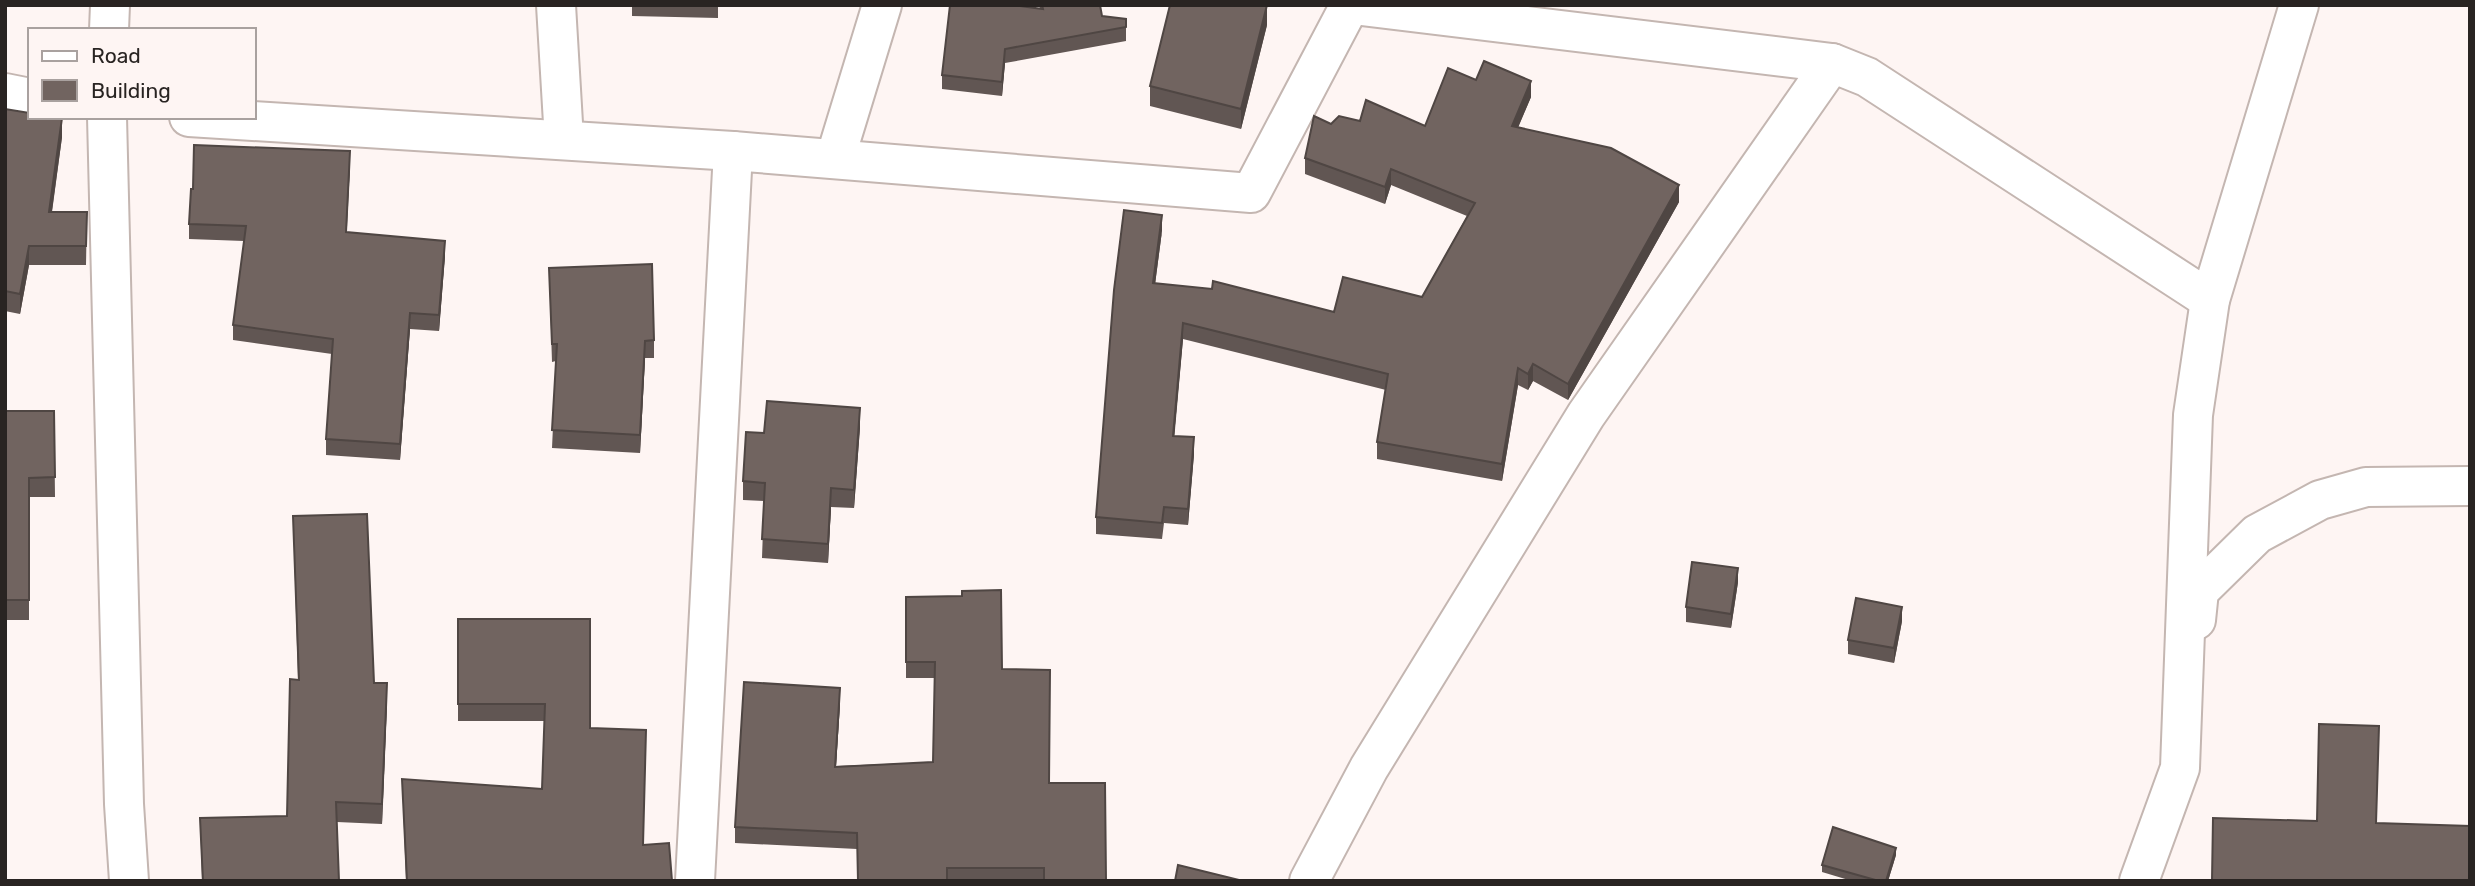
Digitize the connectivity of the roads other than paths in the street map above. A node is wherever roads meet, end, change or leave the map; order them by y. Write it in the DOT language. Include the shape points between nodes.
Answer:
graph roads {
  1 [pos="110,5"];
  2 [pos="556,5"];
  3 [pos="882,5"];
  4 [pos="1351,5"];
  5 [pos="2299,5"];
  6 [pos="109,28"];
  7 [pos="1832,63"];
  8 [pos="5,93"];
  9 [pos="28,98"];
  10 [pos="107,119"];
  11 [pos="222,119"];
  12 [pos="564,140"];
  13 [pos="733,151"];
  14 [pos="835,159"];
  15 [pos="2210,300"];
  16 [pos="2470,486"];
  17 [pos="2180,768"];
  18 [pos="129,881"];
  19 [pos="695,881"];
  20 [pos="1309,881"];
  21 [pos="2139,881"];
  1 -- 6 [label="street"];
  2 -- 12 [label="street"];
  3 -- 14 [label="street"];
  4 -- 7 [label="street"];
  4 -- 14 [label="street" via="1251,192"];
  5 -- 15 [label="street"];
  7 -- 15 [label="street" via="1867,77"];
  7 -- 20 [label="street" via="1586,415 1369,768"];
  8 -- 9 [label="street"];
  10 -- 18 [label="street"];
  11 -- 12 [label="street"];
  12 -- 13 [label="street"];
  13 -- 14 [label="street"];
  13 -- 19 [label="street"];
  15 -- 17 [label="street" via="2193,415"];
  16 -- 17 [label="street" via="2366,487 2320,500 2257,534 2199,591"];
  17 -- 21 [label="street"];
}
